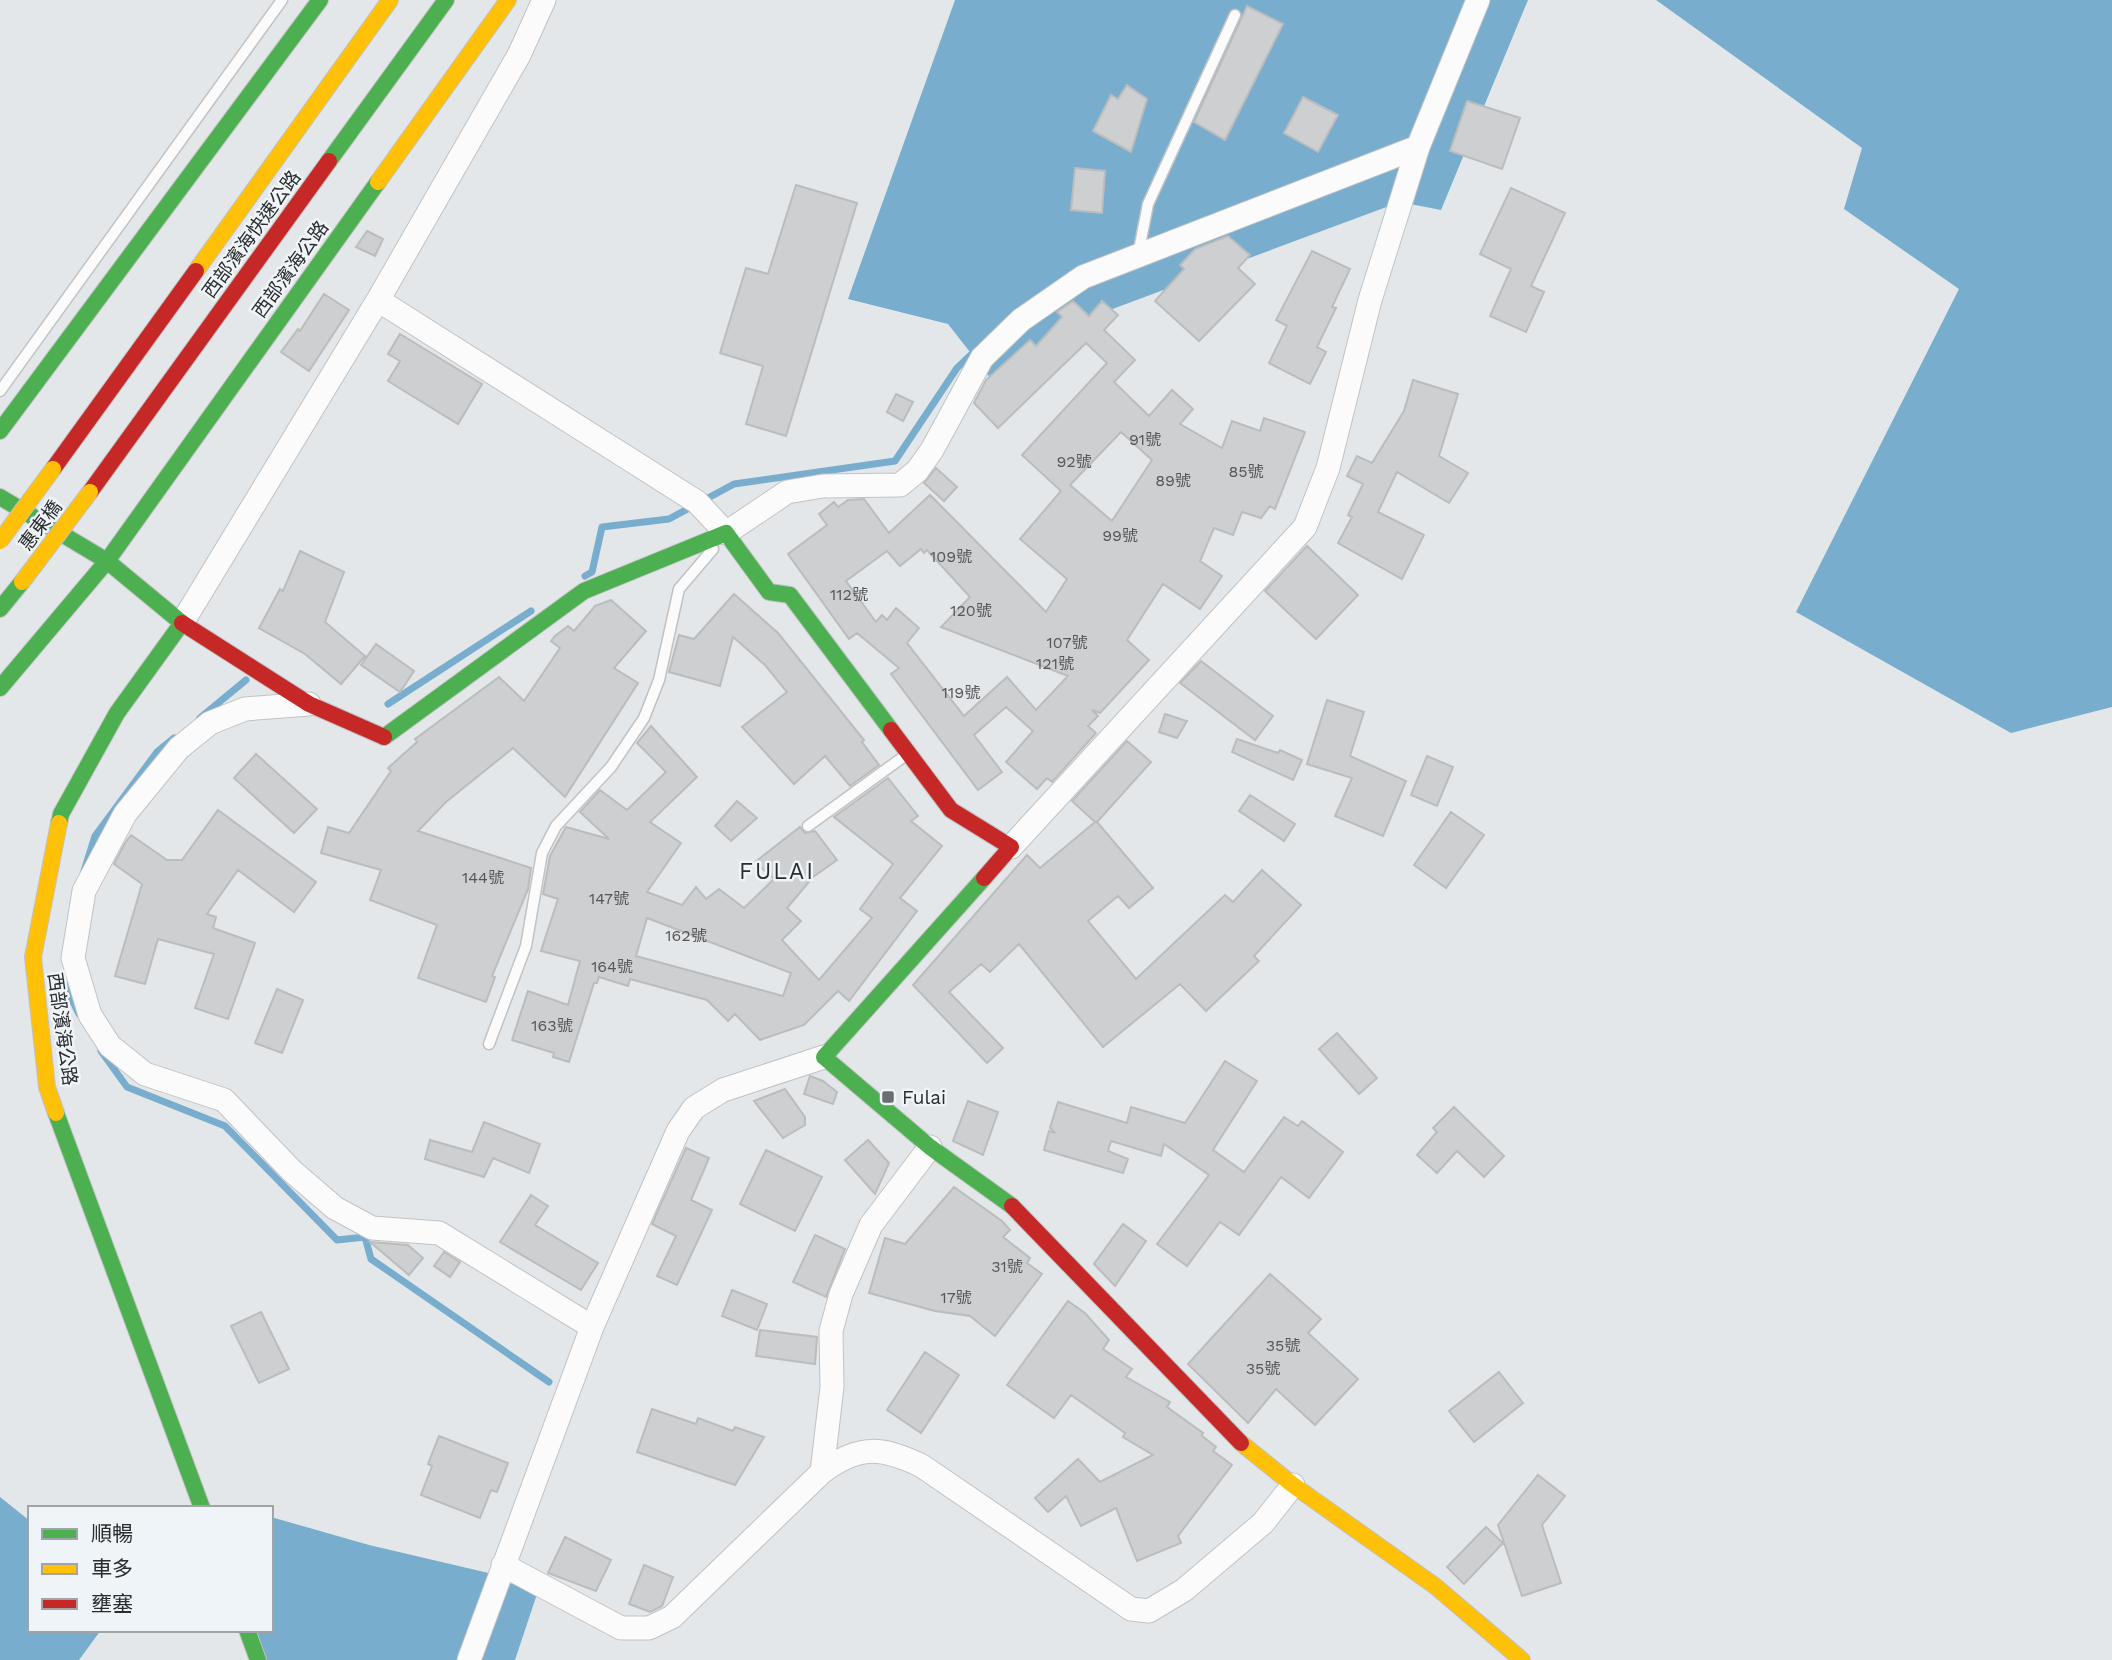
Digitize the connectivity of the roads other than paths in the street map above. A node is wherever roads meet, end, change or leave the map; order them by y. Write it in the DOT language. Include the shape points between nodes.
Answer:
graph roads {
  1 [pos="282,0"];
  2 [pos="320,0"];
  3 [pos="390,0"];
  4 [pos="446,0"];
  5 [pos="508,0"];
  6 [pos="544,0"];
  7 [pos="1478,0"];
  8 [pos="1235,15"];
  9 [pos="1418,147"];
  10 [pos="1138,253"];
  11 [pos="378,300"];
  12 [pos="0,391"];
  13 [pos="0,431"];
  14 [pos="53,469"];
  15 [pos="90,492"];
  16 [pos="0,497"];
  17 [pos="726,533"];
  18 [pos="0,541"];
  19 [pos="107,561"];
  20 [pos="0,610"];
  21 [pos="182,623"];
  22 [pos="0,688"];
  23 [pos="309,704"];
  24 [pos="908,753"];
  25 [pos="808,826"];
  26 [pos="1011,847"];
  27 [pos="489,1044"];
  28 [pos="824,1057"];
  29 [pos="930,1147"];
  30 [pos="592,1327"];
  31 [pos="822,1472"];
  32 [pos="1293,1485"];
  33 [pos="201,1506"];
  34 [pos="503,1565"];
  35 [pos="248,1632"];
  36 [pos="258,1660"];
  37 [pos="469,1660"];
  38 [pos="1522,1660"];
  1 -- 12 [label="lane"];
  2 -- 13 [label="main road"];
  3 -- 14 [label="main road, 西部濱海快速公路"];
  4 -- 15 [label="main road, 西部濱海快速公路"];
  5 -- 19 [label="main road, 西部濱海公路"];
  6 -- 11 [label="street" via="519,55"];
  7 -- 9 [label="street"];
  8 -- 10 [label="lane" via="1147,204"];
  9 -- 10 [label="street"];
  9 -- 26 [label="street" via="1370,300 1328,468 1305,527"];
  10 -- 17 [label="street" via="1083,277 1021,320 992,348 982,358 932,450 901,485 823,486 787,492"];
  11 -- 17 [label="street" via="697,502"];
  11 -- 21 [label="street"];
  14 -- 18 [label="main road, 惠東橋, bridge"];
  15 -- 20 [label="main road, 惠東橋, bridge"];
  16 -- 19 [label="main road"];
  17 -- 23 [label="main road" via="584,591 386,738"];
  17 -- 24 [label="main road" via="769,592 790,595"];
  17 -- 27 [label="lane" via="679,589 659,680 644,718 611,767 556,826 542,853 526,946"];
  19 -- 21 [label="main road"];
  19 -- 22 [label="main road, 西部濱海公路"];
  21 -- 23 [label="main road"];
  21 -- 33 [label="main road, 西部濱海公路" via="117,713 61,814 33,957 47,1087"];
  23 -- 30 [label="street" via="245,709 210,723 179,748 125,814 84,891 73,958 90,1015 110,1046 145,1074 224,1100 335,1208 372,1227 439,1234"];
  24 -- 25 [label="lane"];
  24 -- 26 [label="main road" via="951,810"];
  26 -- 28 [label="main road"];
  28 -- 29 [label="main road"];
  28 -- 30 [label="street" via="723,1090 694,1108 678,1131"];
  29 -- 31 [label="street" via="871,1225 841,1294 831,1331 832,1387"];
  29 -- 32 [label="main road" via="1020,1212 1228,1433"];
  30 -- 34 [label="street"];
  31 -- 32 [label="street" via="837,1461 866,1452 890,1451 922,1466 1131,1609 1149,1611 1184,1590 1263,1523"];
  31 -- 34 [label="street" via="672,1617 649,1628 621,1628"];
  32 -- 38 [label="main road" via="1435,1586"];
  34 -- 37 [label="street"];
  35 -- 36 [label="main road"];
}
